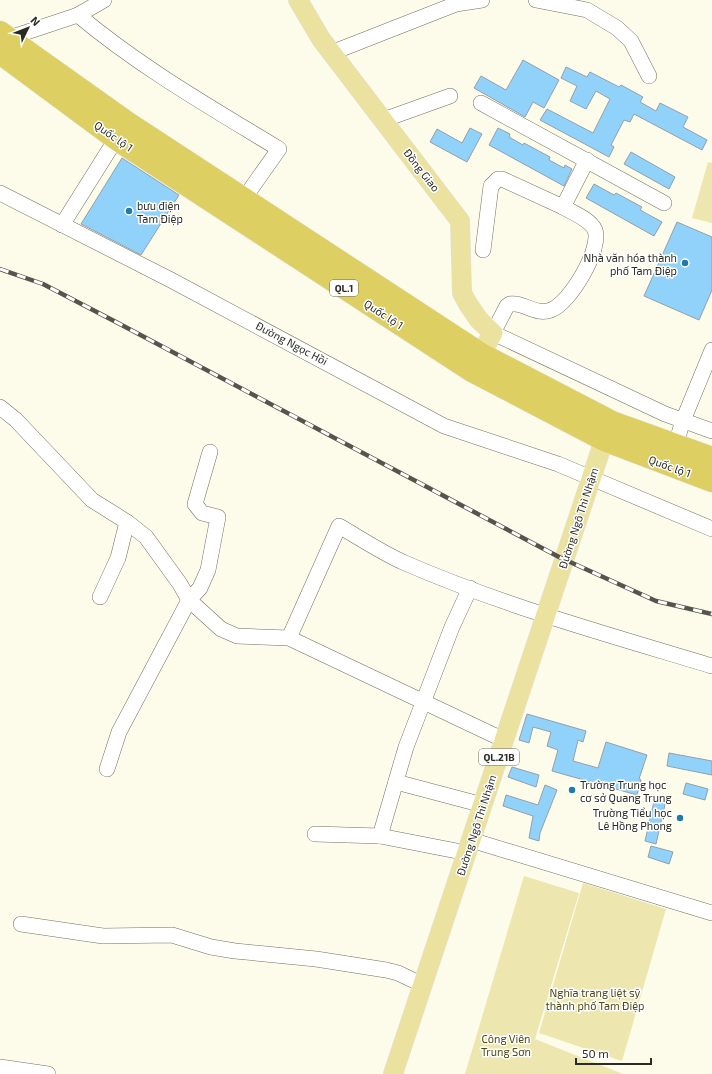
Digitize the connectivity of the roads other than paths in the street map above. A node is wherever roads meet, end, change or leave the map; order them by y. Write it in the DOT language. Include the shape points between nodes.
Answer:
graph roads {
  1 [pos="104,0"];
  2 [pos="298,0"];
  3 [pos="482,0"];
  4 [pos="536,0"];
  5 [pos="455,2"];
  6 [pos="589,5"];
  7 [pos="78,15"];
  8 [pos="2,41"];
  9 [pos="331,53"];
  10 [pos="649,76"];
  11 [pos="450,96"];
  12 [pos="481,103"];
  13 [pos="383,120"];
  14 [pos="116,139"];
  15 [pos="587,160"];
  16 [pos="0,192"];
  17 [pos="243,200"];
  18 [pos="664,203"];
  19 [pos="563,207"];
  20 [pos="62,225"];
  21 [pos="483,250"];
  22 [pos="493,333"];
  23 [pos="712,350"];
  24 [pos="481,354"];
  25 [pos="0,407"];
  26 [pos="683,420"];
  27 [pos="607,431"];
  28 [pos="712,431"];
  29 [pos="676,445"];
  30 [pos="210,452"];
  31 [pos="712,458"];
  32 [pos="591,479"];
  33 [pos="712,481"];
  34 [pos="127,522"];
  35 [pos="712,529"];
  36 [pos="470,588"];
  37 [pos="100,597"];
  38 [pos="189,600"];
  39 [pos="546,616"];
  40 [pos="289,638"];
  41 [pos="712,666"];
  42 [pos="423,702"];
  43 [pos="504,740"];
  44 [pos="107,769"];
  45 [pos="396,782"];
  46 [pos="483,804"];
  47 [pos="315,834"];
  48 [pos="380,836"];
  49 [pos="469,847"];
  50 [pos="712,913"];
  51 [pos="21,924"];
  52 [pos="423,985"];
  53 [pos="0,1067"];
  54 [pos="48,1074"];
  55 [pos="393,1074"];
  1 -- 7 [label="street"];
  2 -- 9 [label="main road, Đồng Giao" via="320,40"];
  3 -- 5 [label="street"];
  4 -- 6 [label="street"];
  5 -- 9 [label="street"];
  6 -- 10 [label="street" via="631,41"];
  7 -- 8 [label="street"];
  7 -- 17 [label="street" via="149,69 279,149"];
  8 -- 14 [label="highway, Quốc lộ 1 / QL.1"];
  8 -- 17 [label="highway, Quốc lộ 1 / QL.1"];
  9 -- 13 [label="main road, Đồng Giao"];
  11 -- 13 [label="street"];
  12 -- 15 [label="street"];
  13 -- 22 [label="main road, Đồng Giao" via="460,221 462,293 479,320"];
  14 -- 20 [label="street"];
  14 -- 27 [label="highway, Quốc lộ 1 / QL.1" via="472,371"];
  15 -- 18 [label="street"];
  15 -- 19 [label="street"];
  16 -- 20 [label="street, Đường Ngọc Hồi"];
  17 -- 24 [label="highway, Quốc lộ 1 / QL.1"];
  19 -- 21 [label="street" via="498,179 491,186"];
  19 -- 22 [label="street" via="590,223 596,236 594,250 574,290 552,310 543,312 510,304"];
  20 -- 32 [label="street, Đường Ngọc Hồi" via="171,280 444,426 558,464"];
  22 -- 24 [label="main road"];
  22 -- 26 [label="street" via="665,414"];
  23 -- 26 [label="street"];
  24 -- 27 [label="highway, Quốc lộ 1 / QL.1"];
  25 -- 34 [label="street" via="16,420 92,500"];
  26 -- 28 [label="street"];
  26 -- 29 [label="street"];
  27 -- 29 [label="highway, Quốc lộ 1 / QL.1"];
  27 -- 32 [label="main road, Đường Ngô Thì Nhậm / QL.21B"];
  27 -- 33 [label="highway, Quốc lộ 1 / QL.1"];
  29 -- 31 [label="highway, Quốc lộ 1 / QL.1"];
  30 -- 38 [label="street" via="195,504 202,513 218,517 208,570 200,588"];
  32 -- 35 [label="street, Đường Ngọc Hồi"];
  32 -- 39 [label="main road, Đường Ngô Thì Nhậm / QL.21B"];
  34 -- 37 [label="street" via="118,558"];
  34 -- 38 [label="street" via="146,537"];
  36 -- 39 [label="street"];
  36 -- 40 [label="street" via="403,562 339,526"];
  36 -- 42 [label="street"];
  38 -- 40 [label="street" via="221,629 237,636"];
  38 -- 44 [label="street" via="119,732"];
  39 -- 41 [label="street"];
  39 -- 43 [label="main road, Đường Ngô Thì Nhậm / QL.21B"];
  40 -- 42 [label="street"];
  42 -- 43 [label="street"];
  42 -- 45 [label="street"];
  43 -- 46 [label="main road, Đường Ngô Thì Nhậm / QL.21B"];
  45 -- 46 [label="street"];
  45 -- 48 [label="street"];
  46 -- 49 [label="main road, Đường Ngô Thì Nhậm / QL.21B"];
  47 -- 48 [label="street"];
  48 -- 49 [label="street"];
  49 -- 50 [label="street"];
  49 -- 52 [label="main road, Đường Ngô Thì Nhậm / QL.21B"];
  51 -- 52 [label="street" via="103,936 172,935 234,952 316,959 386,970"];
  52 -- 55 [label="main road, Đường Ngô Thì Nhậm / QL.21B"];
  53 -- 54 [label="street"];
}
